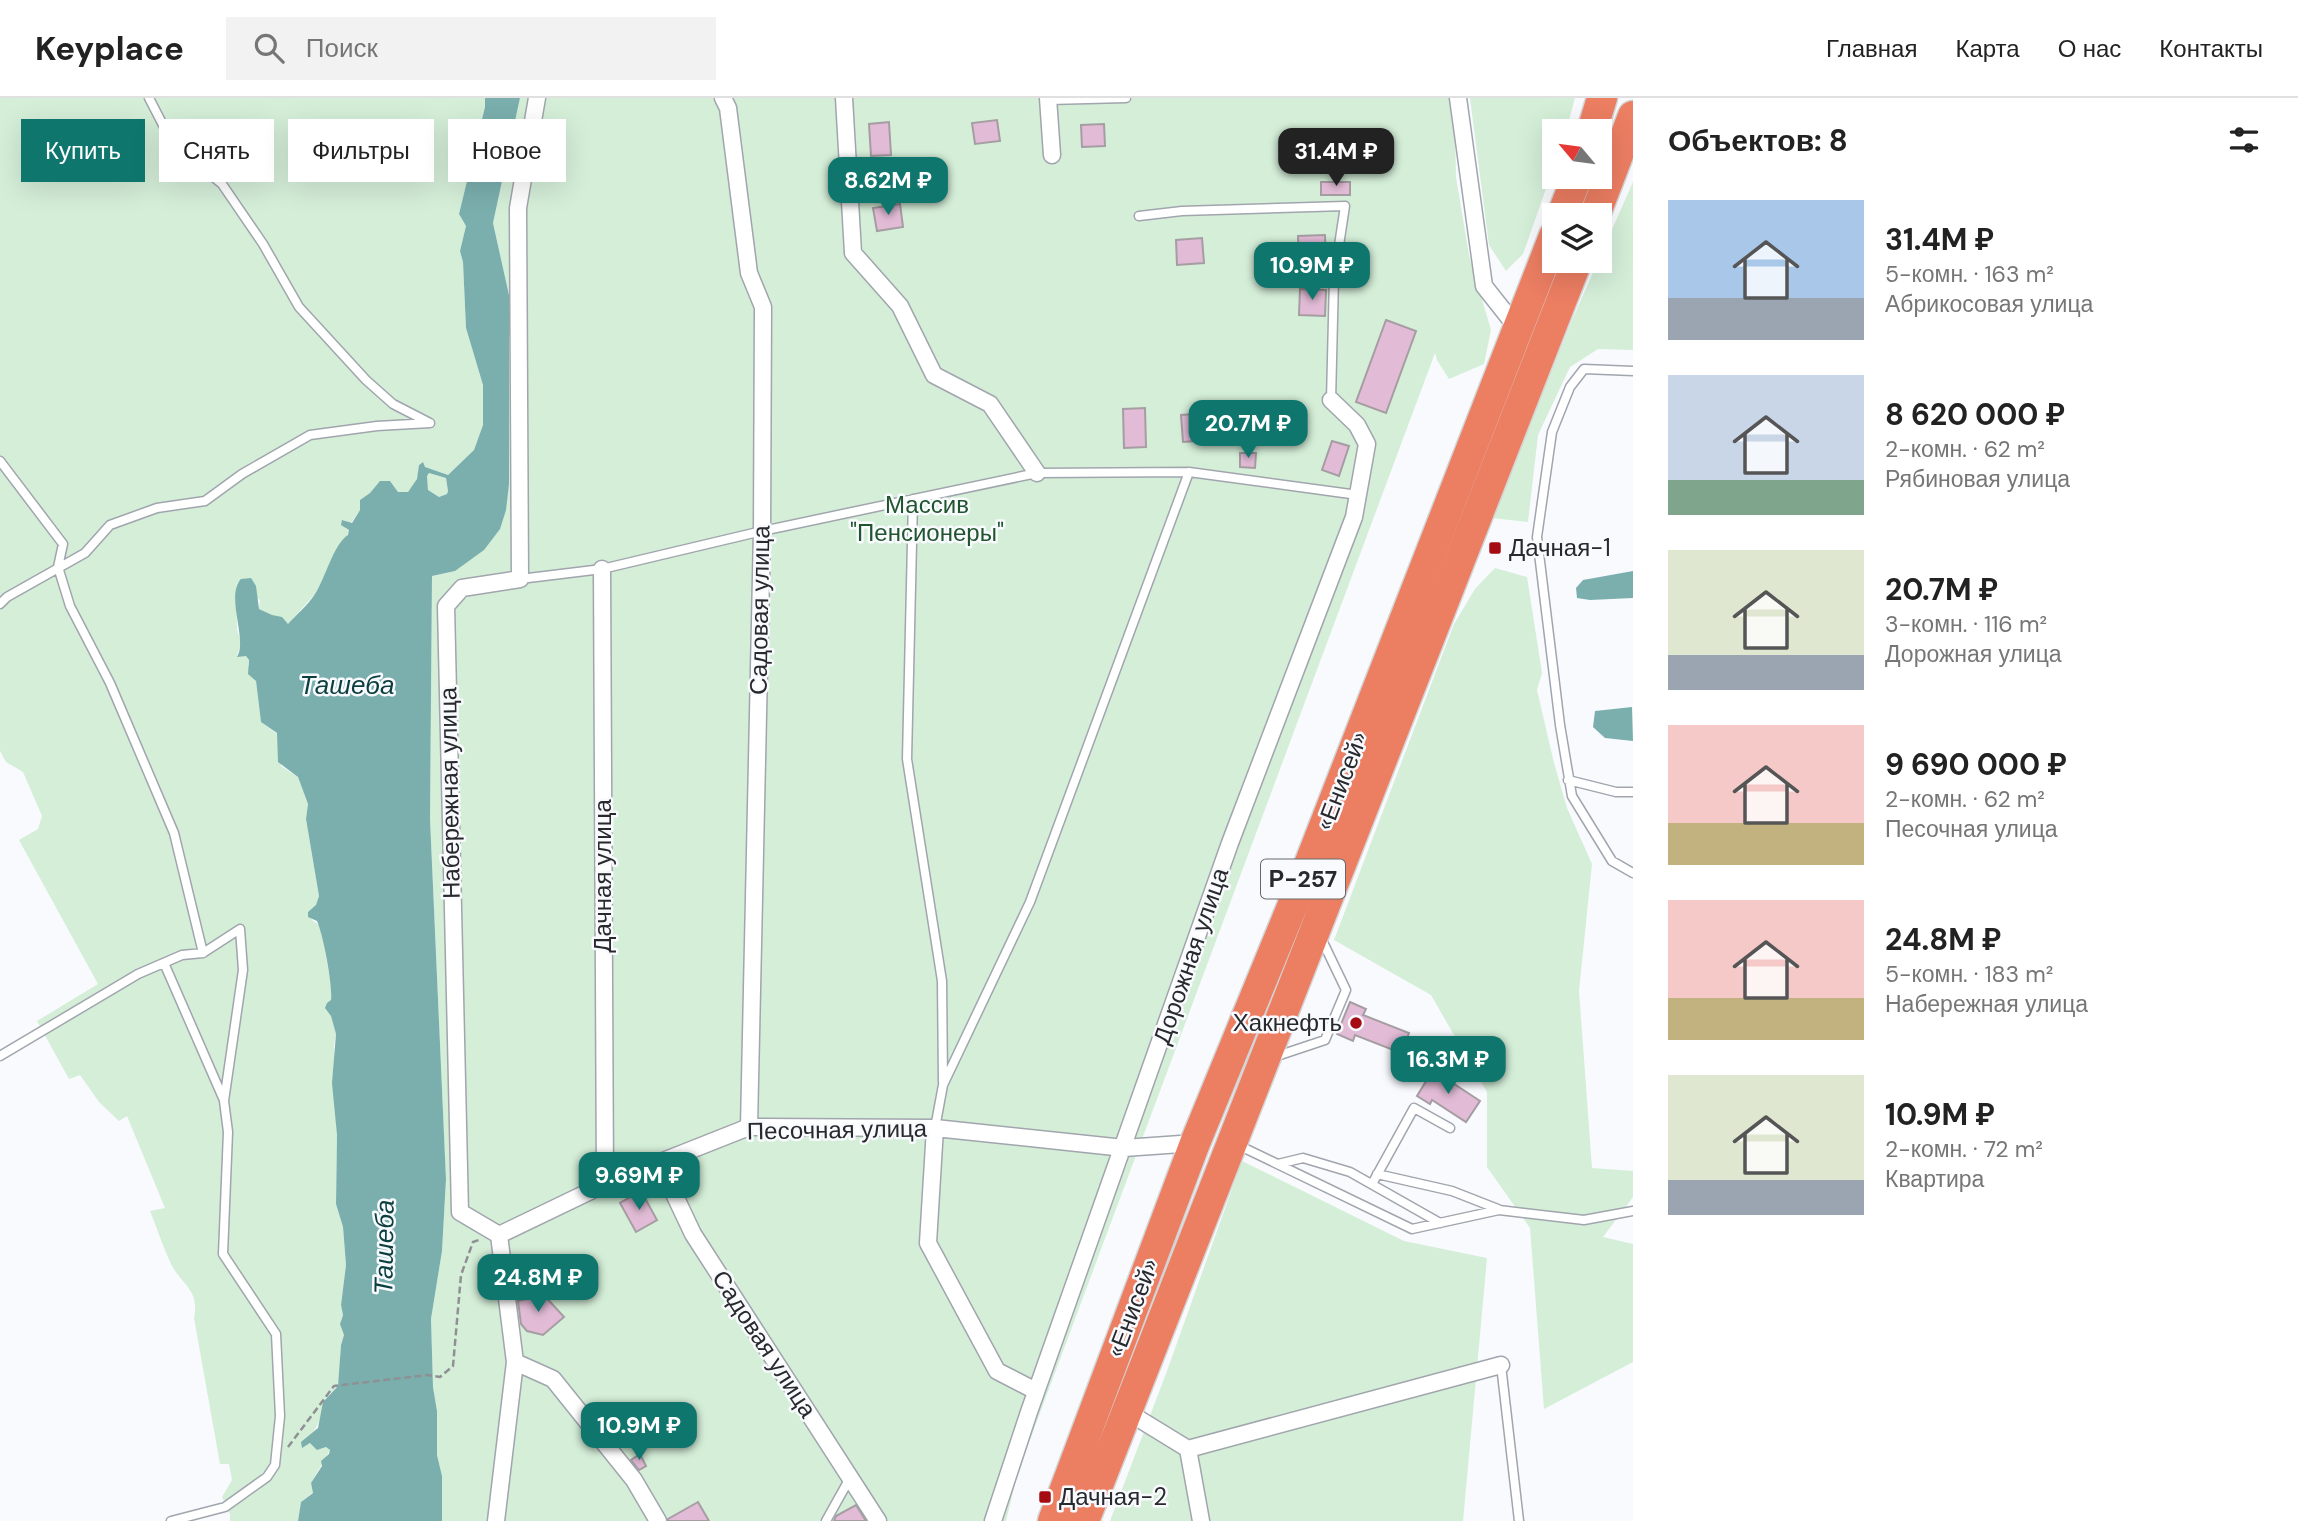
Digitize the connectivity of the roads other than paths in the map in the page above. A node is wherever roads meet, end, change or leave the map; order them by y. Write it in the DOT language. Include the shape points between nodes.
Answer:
graph roads {
  1 [pos="149,98"];
  2 [pos="537,98"];
  3 [pos="723,98"];
  4 [pos="844,98"];
  5 [pos="1126,98"];
  6 [pos="1458,98"];
  7 [pos="1049,99"];
  8 [pos="1633,116"];
  9 [pos="1052,155"];
  10 [pos="1600,203"];
  11 [pos="1139,216"];
  12 [pos="1542,267"];
  13 [pos="1572,273"];
  14 [pos="1518,328"];
  15 [pos="1633,370"];
  16 [pos="1331,400"];
  17 [pos="0,461"];
  18 [pos="1189,472"];
  19 [pos="1037,473"];
  20 [pos="1358,495"];
  21 [pos="913,499"];
  22 [pos="762,531"];
  23 [pos="58,566"];
  24 [pos="601,569"];
  25 [pos="520,579"];
  26 [pos="0,604"];
  27 [pos="1568,780"];
  28 [pos="1633,792"];
  29 [pos="1633,873"];
  30 [pos="1317,929"];
  31 [pos="203,953"];
  32 [pos="164,963"];
  33 [pos="0,1056"];
  34 [pos="1264,1060"];
  35 [pos="943,1085"];
  36 [pos="224,1101"];
  37 [pos="749,1127"];
  38 [pos="935,1128"];
  39 [pos="1450,1128"];
  40 [pos="1231,1142"];
  41 [pos="1195,1143"];
  42 [pos="1124,1148"];
  43 [pos="659,1162"];
  44 [pos="1278,1164"];
  45 [pos="1377,1174"];
  46 [pos="605,1184"];
  47 [pos="1372,1184"];
  48 [pos="1499,1210"];
  49 [pos="1633,1212"];
  50 [pos="1440,1223"];
  51 [pos="499,1235"];
  52 [pos="515,1362"];
  53 [pos="1500,1365"];
  54 [pos="1036,1391"];
  55 [pos="1126,1411"];
  56 [pos="1188,1449"];
  57 [pos="850,1477"];
  58 [pos="171,1521"];
  59 [pos="496,1521"];
  60 [pos="658,1521"];
  61 [pos="826,1521"];
  62 [pos="878,1521"];
  63 [pos="993,1521"];
  64 [pos="1053,1521"];
  65 [pos="1084,1521"];
  66 [pos="1201,1521"];
  67 [pos="1519,1521"];
  1 -- 23 [label="lane" via="179,149 222,184 299,307 393,404 430,423 310,435 205,501 157,508 110,525 85,553"];
  2 -- 25 [label="street" via="518,208"];
  3 -- 22 [label="street, Садовая улица" via="749,273 763,307"];
  4 -- 19 [label="street" via="853,253 900,306 934,375 990,404"];
  5 -- 7 [label="lane"];
  6 -- 14 [label="street" via="1484,286"];
  7 -- 9 [label="street"];
  8 -- 10 [label="highway"];
  11 -- 16 [label="lane" via="1345,206 1334,278"];
  12 -- 14 [label="highway, «Енисей» / Р-257"];
  13 -- 30 [label="highway, «Енисей» / Р-257"];
  14 -- 41 [label="highway, «Енисей» / Р-257" via="1305,875"];
  15 -- 27 [label="lane" via="1584,369 1570,387 1552,432 1537,537"];
  16 -- 20 [label="street, Дорожная улица" via="1357,425 1367,444"];
  17 -- 23 [label="lane" via="63,544"];
  18 -- 19 [label="lane"];
  18 -- 20 [label="lane"];
  18 -- 35 [label="lane" via="1030,902"];
  19 -- 21 [label="lane"];
  20 -- 42 [label="street, Дорожная улица" via="1354,517 1230,843"];
  21 -- 22 [label="lane"];
  21 -- 35 [label="lane" via="907,759 942,981"];
  22 -- 24 [label="lane"];
  22 -- 37 [label="street, Садовая улица"];
  23 -- 26 [label="lane"];
  23 -- 31 [label="lane" via="71,606 110,683 174,833"];
  24 -- 25 [label="lane"];
  24 -- 46 [label="street, Дачная улица"];
  25 -- 51 [label="street, Набережная улица" via="462,588 446,606 460,1212"];
  27 -- 28 [label="lane"];
  27 -- 29 [label="lane" via="1572,796 1612,861"];
  30 -- 34 [label="highway, «Енисей» / Р-257"];
  30 -- 34 [label="lane" via="1346,990 1325,1040"];
  31 -- 32 [label="lane"];
  31 -- 36 [label="lane" via="240,929 243,971"];
  32 -- 33 [label="lane"];
  32 -- 36 [label="lane"];
  34 -- 40 [label="highway, «Енисей» / Р-257"];
  35 -- 38 [label="lane"];
  36 -- 58 [label="lane" via="228,1132 223,1254 276,1334 280,1416 275,1465 267,1477 225,1507"];
  37 -- 38 [label="street, Песочная улица"];
  37 -- 43 [label="street, Песочная улица"];
  38 -- 42 [label="street, Песочная улица"];
  38 -- 54 [label="street" via="928,1243 997,1371"];
  39 -- 45 [label="lane" via="1414,1108"];
  40 -- 44 [label="lane"];
  40 -- 55 [label="highway, «Енисей» / Р-257"];
  41 -- 42 [label="street, Песочная улица"];
  41 -- 64 [label="highway, «Енисей» / Р-257"];
  42 -- 54 [label="street, Дорожная улица"];
  43 -- 46 [label="street, Песочная улица"];
  43 -- 57 [label="street, Садовая улица" via="692,1234"];
  44 -- 47 [label="lane" via="1303,1158"];
  44 -- 50 [label="lane" via="1412,1229"];
  45 -- 47 [label="lane"];
  45 -- 48 [label="lane" via="1452,1191"];
  46 -- 51 [label="street, Песочная улица"];
  47 -- 50 [label="lane"];
  48 -- 49 [label="lane" via="1584,1220"];
  48 -- 50 [label="lane"];
  51 -- 52 [label="street"];
  52 -- 59 [label="street"];
  52 -- 60 [label="street" via="553,1379 634,1480"];
  53 -- 56 [label="street"];
  53 -- 67 [label="lane"];
  54 -- 63 [label="street, Дорожная улица"];
  55 -- 56 [label="street"];
  55 -- 65 [label="highway, «Енисей» / Р-257"];
  56 -- 66 [label="street"];
  57 -- 61 [label="lane"];
  57 -- 62 [label="street, Садовая улица"];
}
